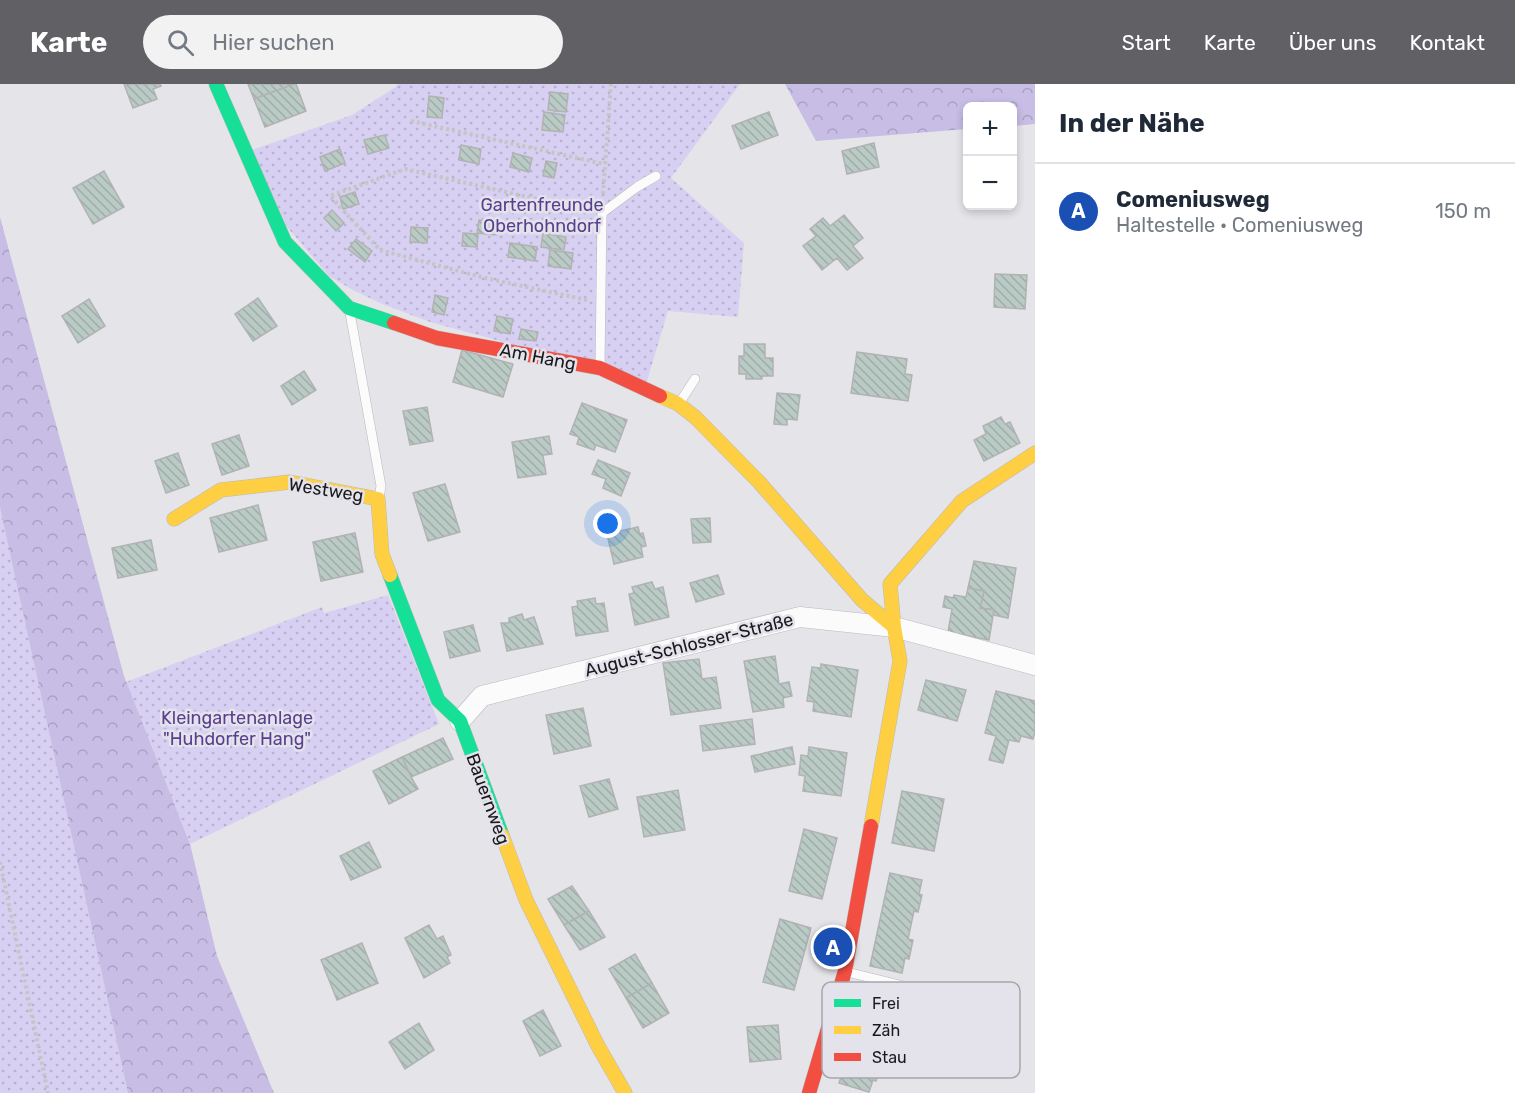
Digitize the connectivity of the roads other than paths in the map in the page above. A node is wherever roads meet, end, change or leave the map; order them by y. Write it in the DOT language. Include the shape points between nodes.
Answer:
graph roads {
  1 [pos="216,84"];
  2 [pos="656,176"];
  3 [pos="349,308"];
  4 [pos="600,368"];
  5 [pos="694,379"];
  6 [pos="678,404"];
  7 [pos="1035,453"];
  8 [pos="380,493"];
  9 [pos="174,519"];
  10 [pos="894,627"];
  11 [pos="1035,665"];
  12 [pos="460,721"];
  13 [pos="845,971"];
  14 [pos="842,982"];
  15 [pos="888,982"];
  16 [pos="822,1049"];
  17 [pos="625,1093"];
  18 [pos="809,1093"];
  1 -- 3 [label="street, Am Hang" via="285,242"];
  2 -- 4 [label="lane" via="602,213"];
  3 -- 4 [label="street, Am Hang" via="436,338"];
  3 -- 8 [label="lane, Bauernweg"];
  4 -- 6 [label="street, Am Hang"];
  5 -- 6 [label="lane"];
  6 -- 10 [label="street, Am Hang" via="759,482 862,600"];
  7 -- 10 [label="street" via="962,501 890,584"];
  8 -- 9 [label="street, Westweg" via="290,482 222,490"];
  8 -- 12 [label="street, Bauernweg" via="382,554 438,700"];
  10 -- 11 [label="street, August-Schlosser-Straße"];
  10 -- 12 [label="street, August-Schlosser-Straße" via="800,617 482,696"];
  10 -- 13 [label="street" via="900,662"];
  12 -- 17 [label="street, Bauernweg" via="526,900"];
  13 -- 14 [label="street"];
  13 -- 15 [label="lane"];
  16 -- 18 [label="street"];
}
